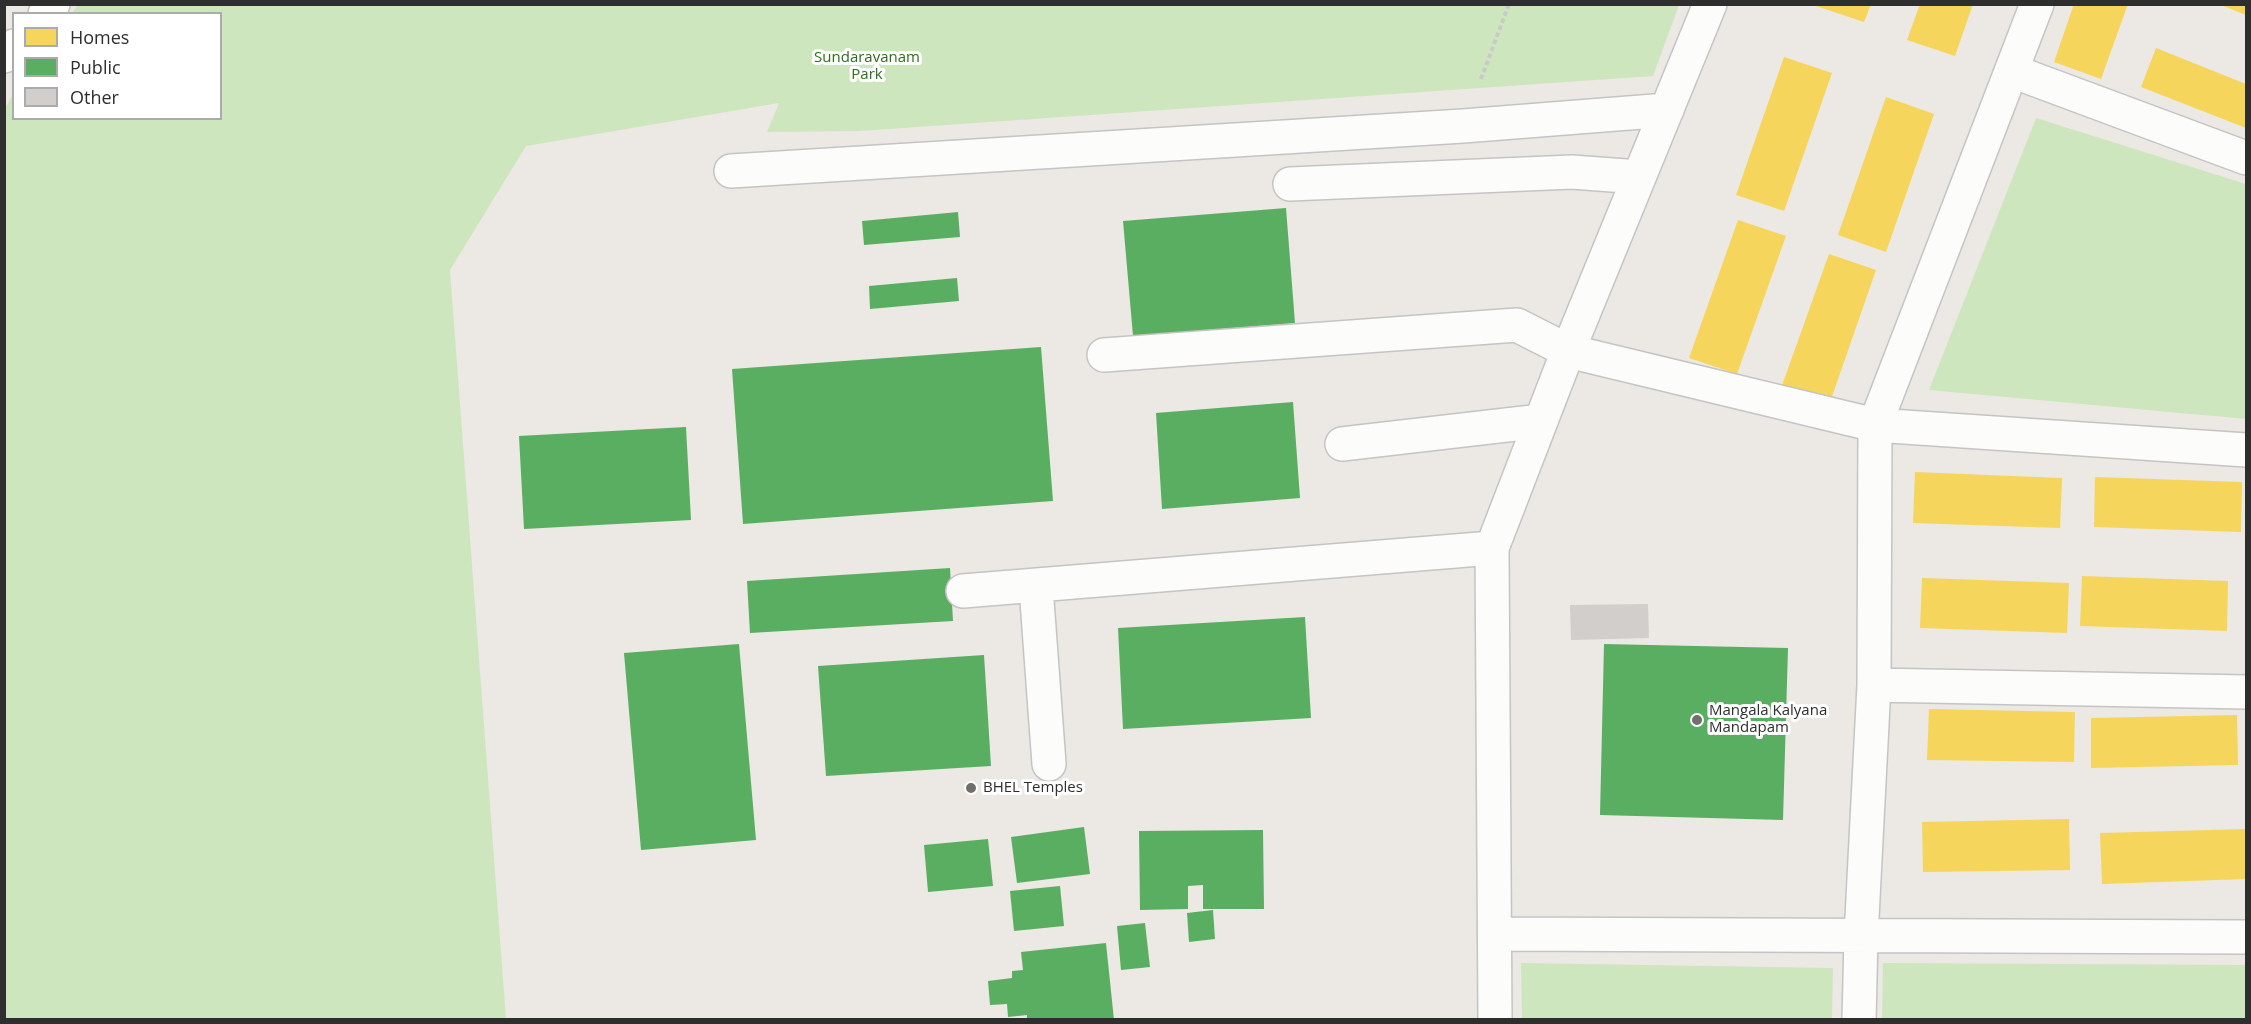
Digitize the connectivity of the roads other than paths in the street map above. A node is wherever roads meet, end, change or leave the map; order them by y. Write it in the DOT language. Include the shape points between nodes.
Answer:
graph roads {
  1 [pos="1710,4"];
  2 [pos="2037,4"];
  3 [pos="2012,71"];
  4 [pos="1667,110"];
  5 [pos="2247,158"];
  6 [pos="731,171"];
  7 [pos="1639,177"];
  8 [pos="1290,184"];
  9 [pos="1568,351"];
  10 [pos="1104,355"];
  11 [pos="1541,421"];
  12 [pos="1875,425"];
  13 [pos="1342,444"];
  14 [pos="2247,450"];
  15 [pos="1492,548"];
  16 [pos="1036,587"];
  17 [pos="963,591"];
  18 [pos="1874,685"];
  19 [pos="2247,692"];
  20 [pos="1049,764"];
  21 [pos="1496,934"];
  22 [pos="1861,937"];
  23 [pos="2247,938"];
  24 [pos="1495,1020"];
  25 [pos="1860,1020"];
  1 -- 4 [label="street"];
  2 -- 3 [label="street"];
  3 -- 5 [label="street"];
  3 -- 12 [label="street"];
  4 -- 6 [label="street"];
  4 -- 7 [label="street"];
  7 -- 8 [label="street" via="1572,172"];
  7 -- 9 [label="street"];
  9 -- 10 [label="street" via="1517,325"];
  9 -- 11 [label="street"];
  9 -- 12 [label="street"];
  11 -- 13 [label="street"];
  11 -- 15 [label="street"];
  12 -- 14 [label="street"];
  12 -- 18 [label="street"];
  15 -- 16 [label="street"];
  15 -- 21 [label="street"];
  16 -- 17 [label="street"];
  16 -- 20 [label="street"];
  18 -- 19 [label="street"];
  18 -- 22 [label="street"];
  21 -- 22 [label="street"];
  21 -- 24 [label="street"];
  22 -- 23 [label="street"];
  22 -- 25 [label="street"];
}
